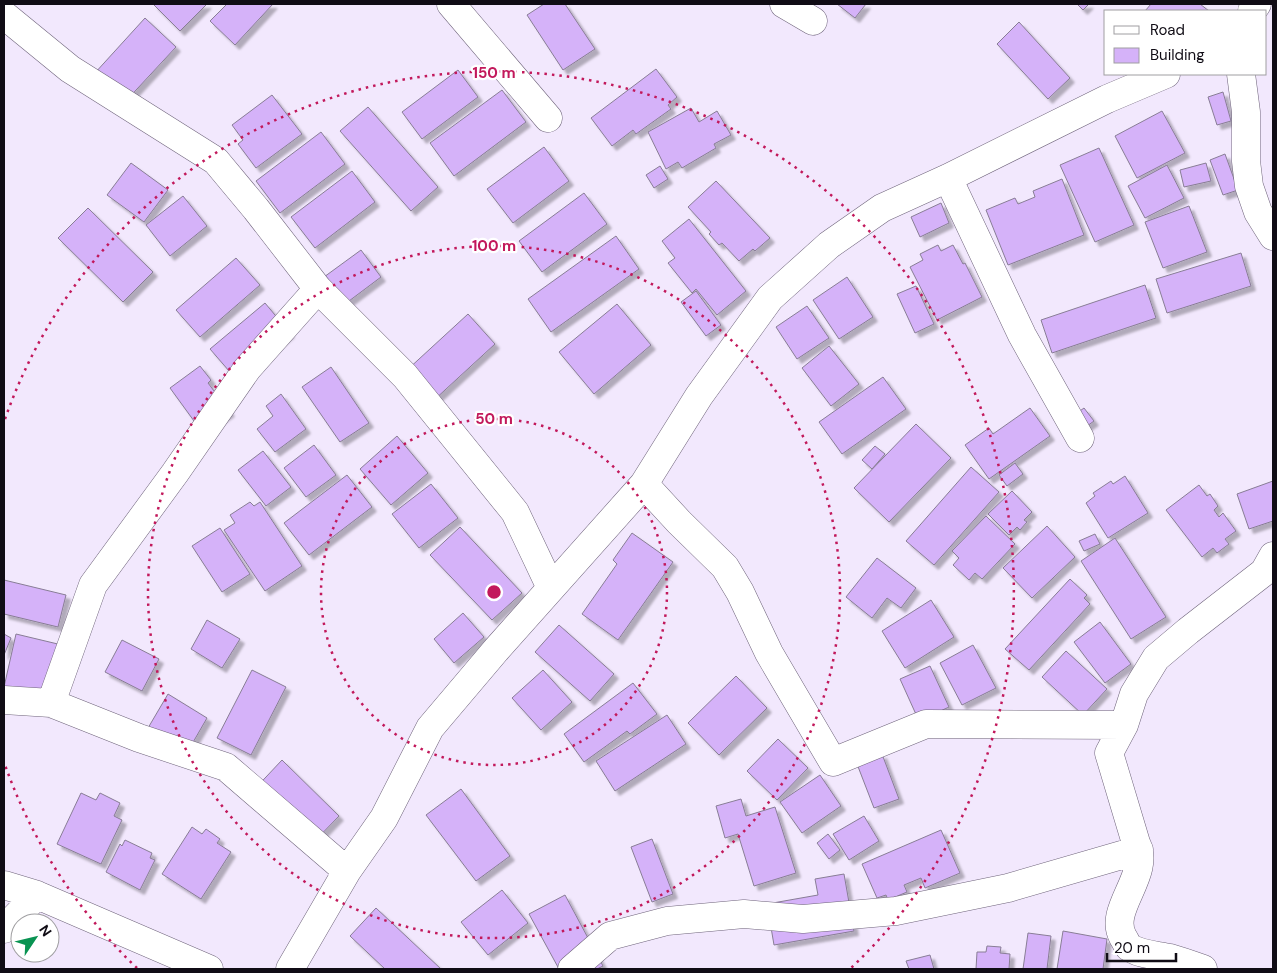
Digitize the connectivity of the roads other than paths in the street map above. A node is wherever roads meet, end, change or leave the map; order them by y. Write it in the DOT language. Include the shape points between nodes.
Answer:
graph roads {
  1 [pos="451,4"];
  2 [pos="784,4"];
  3 [pos="4,15"];
  4 [pos="813,21"];
  5 [pos="1164,75"];
  6 [pos="1241,75"];
  7 [pos="548,118"];
  8 [pos="948,178"];
  9 [pos="1273,236"];
  10 [pos="318,289"];
  11 [pos="1080,438"];
  12 [pos="644,484"];
  13 [pos="1270,568"];
  14 [pos="551,588"];
  15 [pos="4,700"];
  16 [pos="51,703"];
  17 [pos="1124,725"];
  18 [pos="1140,850"];
  19 [pos="347,871"];
  20 [pos="4,885"];
  21 [pos="37,895"];
  22 [pos="4,928"];
  23 [pos="209,969"];
  24 [pos="290,969"];
  25 [pos="572,969"];
  26 [pos="1203,969"];
  1 -- 7 [label="street"];
  2 -- 4 [label="street"];
  3 -- 10 [label="street" via="70,69 216,161"];
  5 -- 8 [label="street"];
  6 -- 9 [label="street" via="1249,186 1258,212"];
  8 -- 11 [label="street" via="1022,336"];
  8 -- 12 [label="street" via="882,208 829,245 770,298 699,396"];
  10 -- 14 [label="street" via="405,376 515,512"];
  10 -- 16 [label="street" via="247,369 93,585"];
  12 -- 14 [label="street"];
  12 -- 17 [label="street" via="725,567 833,762 926,724"];
  13 -- 17 [label="street" via="1156,658 1134,694"];
  14 -- 19 [label="street" via="430,728 384,818"];
  15 -- 16 [label="street"];
  16 -- 19 [label="street" via="226,767"];
  17 -- 18 [label="street" via="1109,753"];
  18 -- 25 [label="street" via="1008,888 896,911 803,919 744,914 666,921 610,936"];
  18 -- 26 [label="street" via="1134,884 1120,915 1118,929 1128,946"];
  19 -- 24 [label="street"];
  20 -- 21 [label="street"];
  21 -- 22 [label="street"];
  21 -- 23 [label="street"];
}
